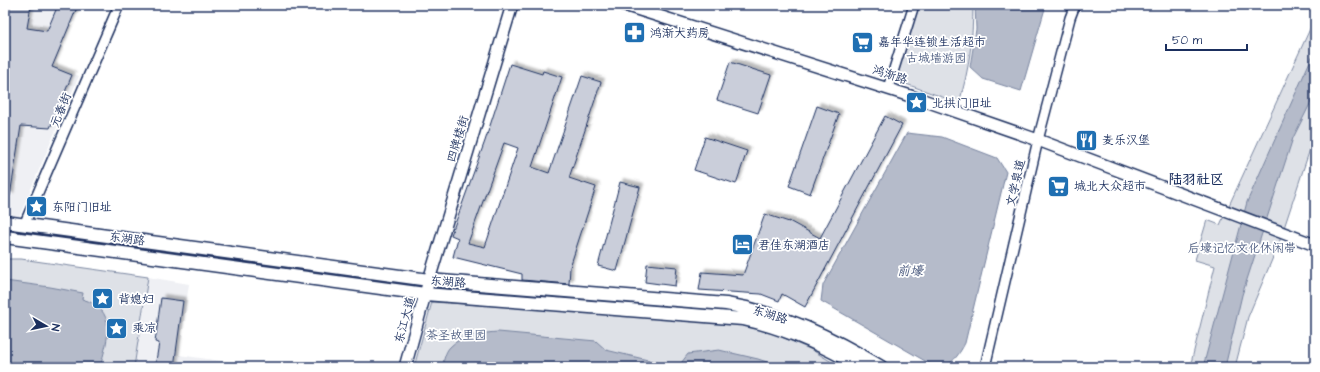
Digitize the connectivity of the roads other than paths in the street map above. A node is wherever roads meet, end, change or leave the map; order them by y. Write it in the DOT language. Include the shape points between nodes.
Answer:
graph roads {
  1 [pos="119,5"];
  2 [pos="512,5"];
  3 [pos="624,5"];
  4 [pos="914,5"];
  5 [pos="1075,5"];
  6 [pos="888,88"];
  7 [pos="1038,140"];
  8 [pos="5,222"];
  9 [pos="24,225"];
  10 [pos="5,237"];
  11 [pos="1315,244"];
  12 [pos="429,280"];
  13 [pos="425,294"];
  14 [pos="406,367"];
  15 [pos="860,367"];
  16 [pos="882,367"];
  17 [pos="985,367"];
  1 -- 9 [label="street, 元春街"];
  2 -- 12 [label="street, 四牌楼街"];
  3 -- 6 [label="street, 鸿渐路"];
  4 -- 6 [label="street"];
  5 -- 7 [label="street, 文学泉道"];
  6 -- 7 [label="street, 鸿渐路"];
  7 -- 11 [label="street, 鸿渐路"];
  7 -- 17 [label="street, 文学泉道"];
  8 -- 9 [label="main road, 东湖路"];
  9 -- 12 [label="main road, 东湖路"];
  10 -- 13 [label="main road, 东湖路"];
  12 -- 13 [label="street, 东江大道"];
  12 -- 16 [label="main road, 东湖路" via="745,308 800,325"];
  13 -- 14 [label="street, 东江大道"];
  13 -- 15 [label="main road, 东湖路" via="743,319 794,334"];
}
